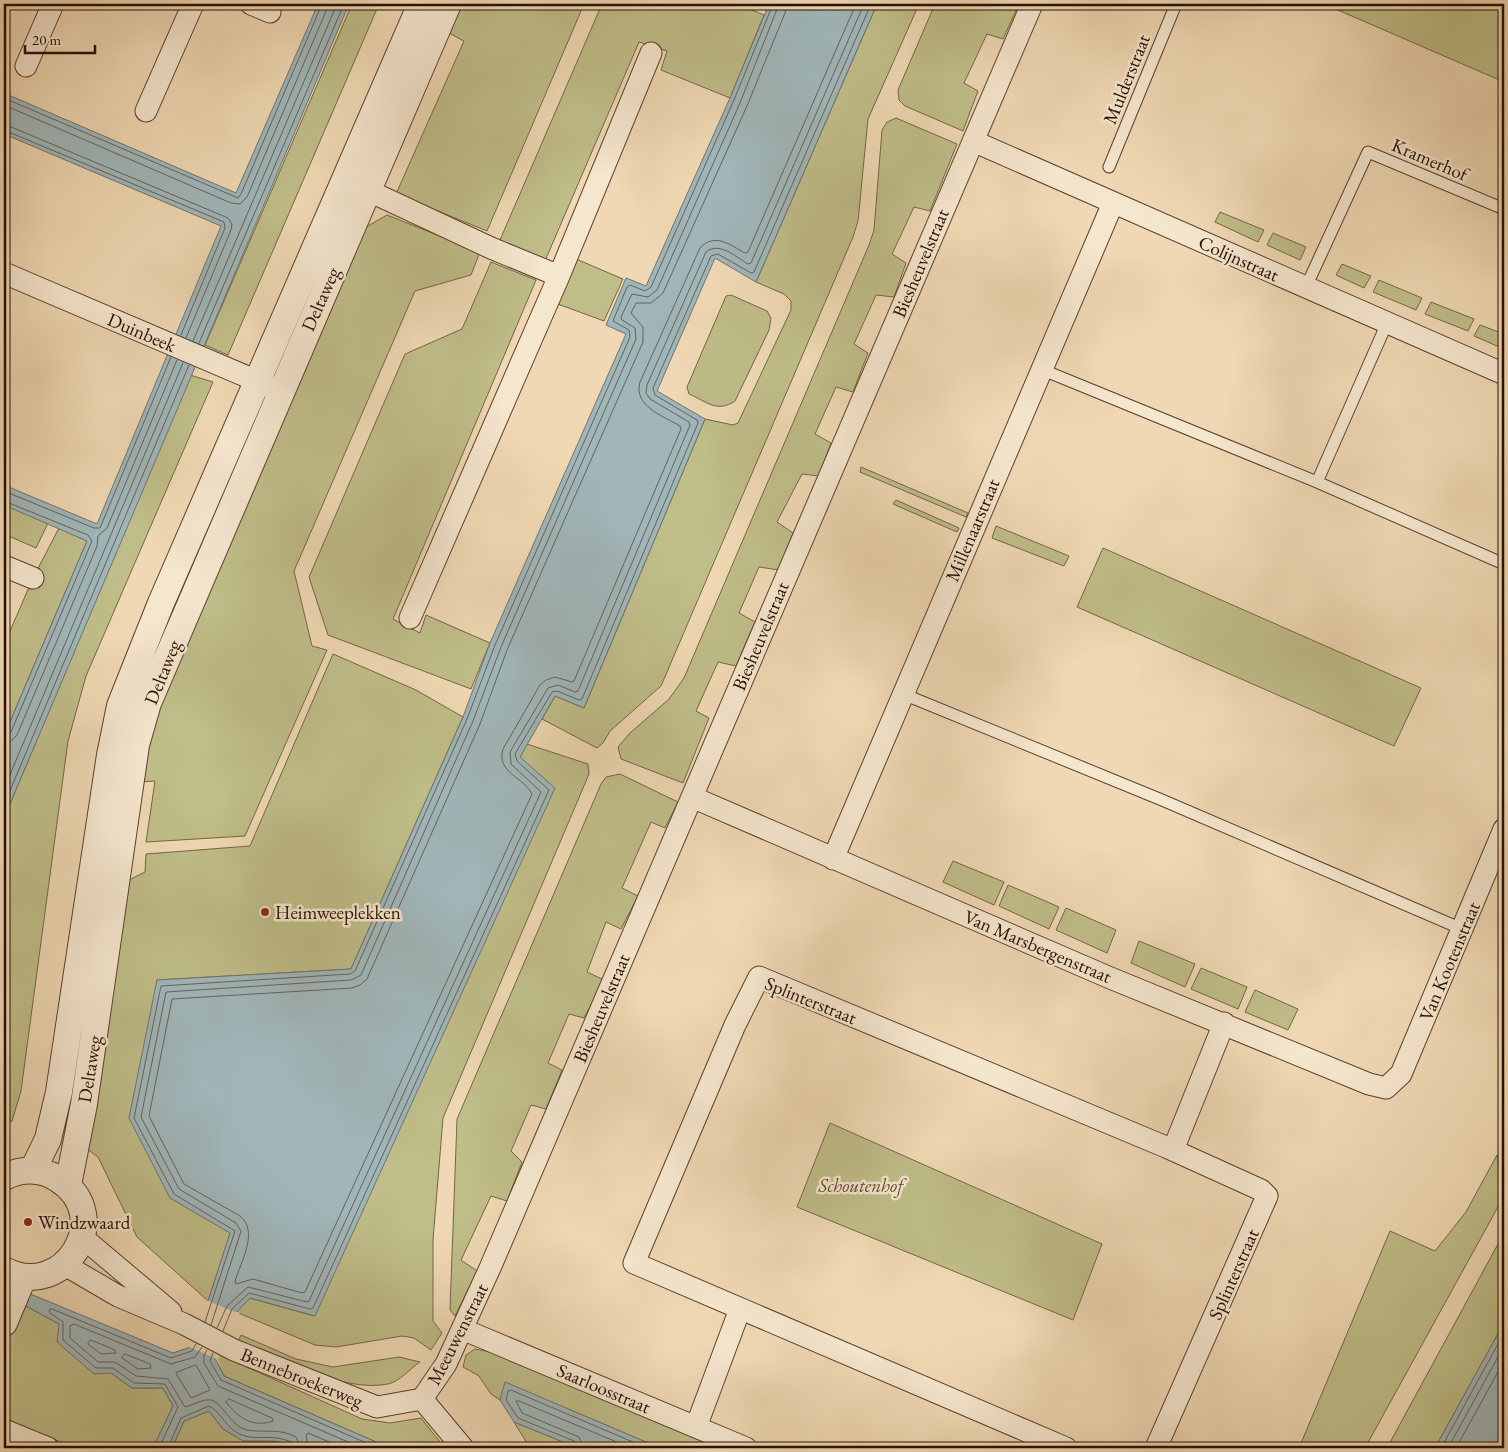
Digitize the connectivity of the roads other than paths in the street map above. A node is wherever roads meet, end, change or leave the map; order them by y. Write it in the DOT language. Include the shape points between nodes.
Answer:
graph roads {
  1 [pos="53,4"];
  2 [pos="193,4"];
  3 [pos="421,4"];
  4 [pos="448,4"];
  5 [pos="1032,4"];
  6 [pos="1176,4"];
  7 [pos="651,53"];
  8 [pos="26,66"];
  9 [pos="146,111"];
  10 [pos="973,141"];
  11 [pos="1109,167"];
  12 [pos="344,180"];
  13 [pos="368,191"];
  14 [pos="1113,203"];
  15 [pos="1504,209"];
  16 [pos="4,273"];
  17 [pos="559,276"];
  18 [pos="1306,288"];
  19 [pos="1387,323"];
  20 [pos="1043,370"];
  21 [pos="1504,374"];
  22 [pos="268,386"];
  23 [pos="1317,482"];
  24 [pos="1504,564"];
  25 [pos="4,566"];
  26 [pos="33,578"];
  27 [pos="410,618"];
  28 [pos="903,694"];
  29 [pos="692,797"];
  30 [pos="1504,829"];
  31 [pos="833,859"];
  32 [pos="1462,929"];
  33 [pos="1224,1023"];
  34 [pos="1386,1088"];
  35 [pos="1173,1150"];
  36 [pos="33,1170"];
  37 [pos="4,1177"];
  38 [pos="68,1185"];
  39 [pos="82,1237"];
  40 [pos="65,1265"];
  41 [pos="490,1268"];
  42 [pos="12,1293"];
  43 [pos="740,1309"];
  44 [pos="184,1324"];
  45 [pos="462,1329"];
  46 [pos="422,1399"];
  47 [pos="696,1427"];
  48 [pos="4,1430"];
  49 [pos="48,1448"];
  50 [pos="463,1448"];
  51 [pos="746,1448"];
  52 [pos="1066,1448"];
  53 [pos="1156,1448"];
  1 -- 8 [label="street"];
  2 -- 9 [label="street"];
  3 -- 12 [label="street, Deltaweg"];
  4 -- 13 [label="street, Deltaweg"];
  5 -- 10 [label="street, Biesheuvelstraat"];
  6 -- 11 [label="lane, Mulderstraat"];
  7 -- 17 [label="street"];
  10 -- 14 [label="street, Colijnstraat"];
  10 -- 29 [label="street, Biesheuvelstraat"];
  12 -- 13 [label="street"];
  12 -- 22 [label="street, Deltaweg"];
  13 -- 17 [label="street"];
  13 -- 22 [label="street, Deltaweg"];
  14 -- 18 [label="street, Colijnstraat"];
  14 -- 20 [label="street, Millenaarstraat"];
  15 -- 18 [label="lane, Kramerhof" via="1368,152"];
  16 -- 22 [label="street, Duinbeek"];
  17 -- 27 [label="street"];
  18 -- 19 [label="street, Colijnstraat"];
  19 -- 21 [label="street, Colijnstraat"];
  19 -- 23 [label="lane"];
  20 -- 23 [label="lane"];
  20 -- 28 [label="street, Millenaarstraat"];
  22 -- 36 [label="street, Deltaweg" via="161,603 120,706 59,1092 48,1139"];
  22 -- 38 [label="street, Deltaweg" via="148,703 136,745 84,1104"];
  23 -- 24 [label="lane"];
  25 -- 26 [label="street"];
  28 -- 31 [label="street, Millenaarstraat"];
  28 -- 32 [label="lane"];
  29 -- 31 [label="street, Van Marsbergenstraat"];
  29 -- 41 [label="street, Biesheuvelstraat"];
  30 -- 32 [label="street, Van Kootenstraat"];
  31 -- 33 [label="street, Van Marsbergenstraat"];
  32 -- 34 [label="street, Van Kootenstraat" via="1401,1074"];
  33 -- 34 [label="street, Van Marsbergenstraat" via="1369,1084"];
  33 -- 35 [label="street"];
  35 -- 43 [label="street, Splinterstraat" via="759,977 735,1025 634,1263"];
  35 -- 53 [label="street, Splinterstraat" via="1261,1190 1267,1196"];
  36 -- 37 [label="street" via="16,1171"];
  36 -- 38 [label="street" via="49,1173"];
  38 -- 39 [label="street" via="83,1213"];
  39 -- 40 [label="street"];
  39 -- 44 [label="street, Bennebroekerweg"];
  40 -- 42 [label="street"];
  40 -- 44 [label="street, Bennebroekerweg" via="118,1296"];
  41 -- 45 [label="street, Meeuwenstraat"];
  43 -- 47 [label="street"];
  43 -- 52 [label="street, Splinterstraat"];
  44 -- 46 [label="street, Bennebroekerweg" via="234,1350 378,1407"];
  45 -- 46 [label="street, Meeuwenstraat" via="446,1364"];
  45 -- 47 [label="street, Saarloosstraat"];
  46 -- 50 [label="street"];
  47 -- 51 [label="street, Saarloosstraat"];
  48 -- 49 [label="street"];
}
